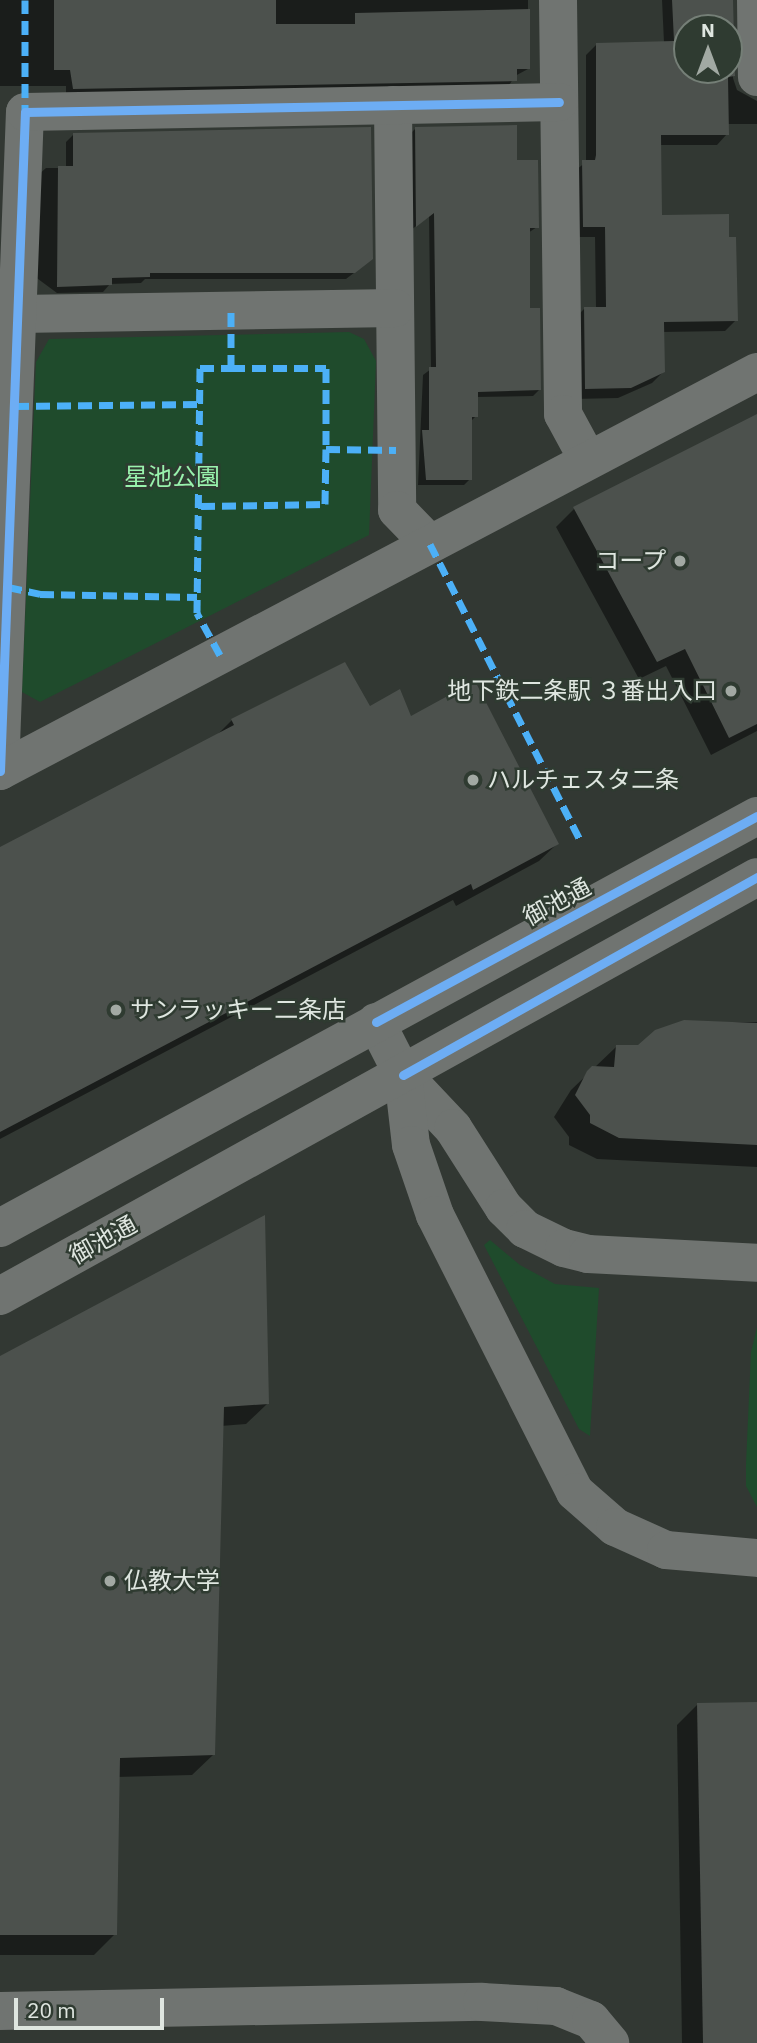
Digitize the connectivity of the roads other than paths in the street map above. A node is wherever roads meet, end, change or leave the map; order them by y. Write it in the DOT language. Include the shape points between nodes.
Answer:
graph roads {
  1 [pos="558,0"];
  2 [pos="756,0"];
  3 [pos="757,77"];
  4 [pos="559,102"];
  5 [pos="393,105"];
  6 [pos="12,137"];
  7 [pos="395,308"];
  8 [pos="18,314"];
  9 [pos="8,359"];
  10 [pos="757,372"];
  11 [pos="588,460"];
  12 [pos="430,544"];
  13 [pos="4,587"];
  14 [pos="0,771"];
  15 [pos="757,816"];
  16 [pos="757,877"];
  17 [pos="376,1022"];
  18 [pos="403,1075"];
  19 [pos="0,1228"];
  20 [pos="757,1263"];
  21 [pos="0,1296"];
  22 [pos="757,1558"];
  23 [pos="0,2011"];
  24 [pos="168,2026"];
  25 [pos="610,2043"];
  1 -- 4 [label="street"];
  2 -- 3 [label="street"];
  4 -- 5 [label="street"];
  4 -- 11 [label="street" via="563,414"];
  5 -- 6 [label="street" via="25,112"];
  5 -- 7 [label="street"];
  6 -- 8 [label="street"];
  7 -- 8 [label="street"];
  7 -- 12 [label="street" via="397,510"];
  8 -- 9 [label="street"];
  9 -- 13 [label="street"];
  10 -- 11 [label="street"];
  11 -- 12 [label="street"];
  12 -- 14 [label="street"];
  13 -- 14 [label="street"];
  15 -- 17 [label="street, 御池通"];
  16 -- 18 [label="street, 御池通"];
  17 -- 18 [label="street"];
  17 -- 19 [label="street, 御池通"];
  18 -- 20 [label="street" via="453,1128 504,1208 540,1237 588,1254"];
  18 -- 21 [label="street, 御池通"];
  18 -- 22 [label="street" via="411,1145 435,1215 575,1492 615,1527 666,1550"];
  23 -- 24 [label="street"];
  24 -- 25 [label="street" via="482,2002 556,2006 591,2020"];
}
